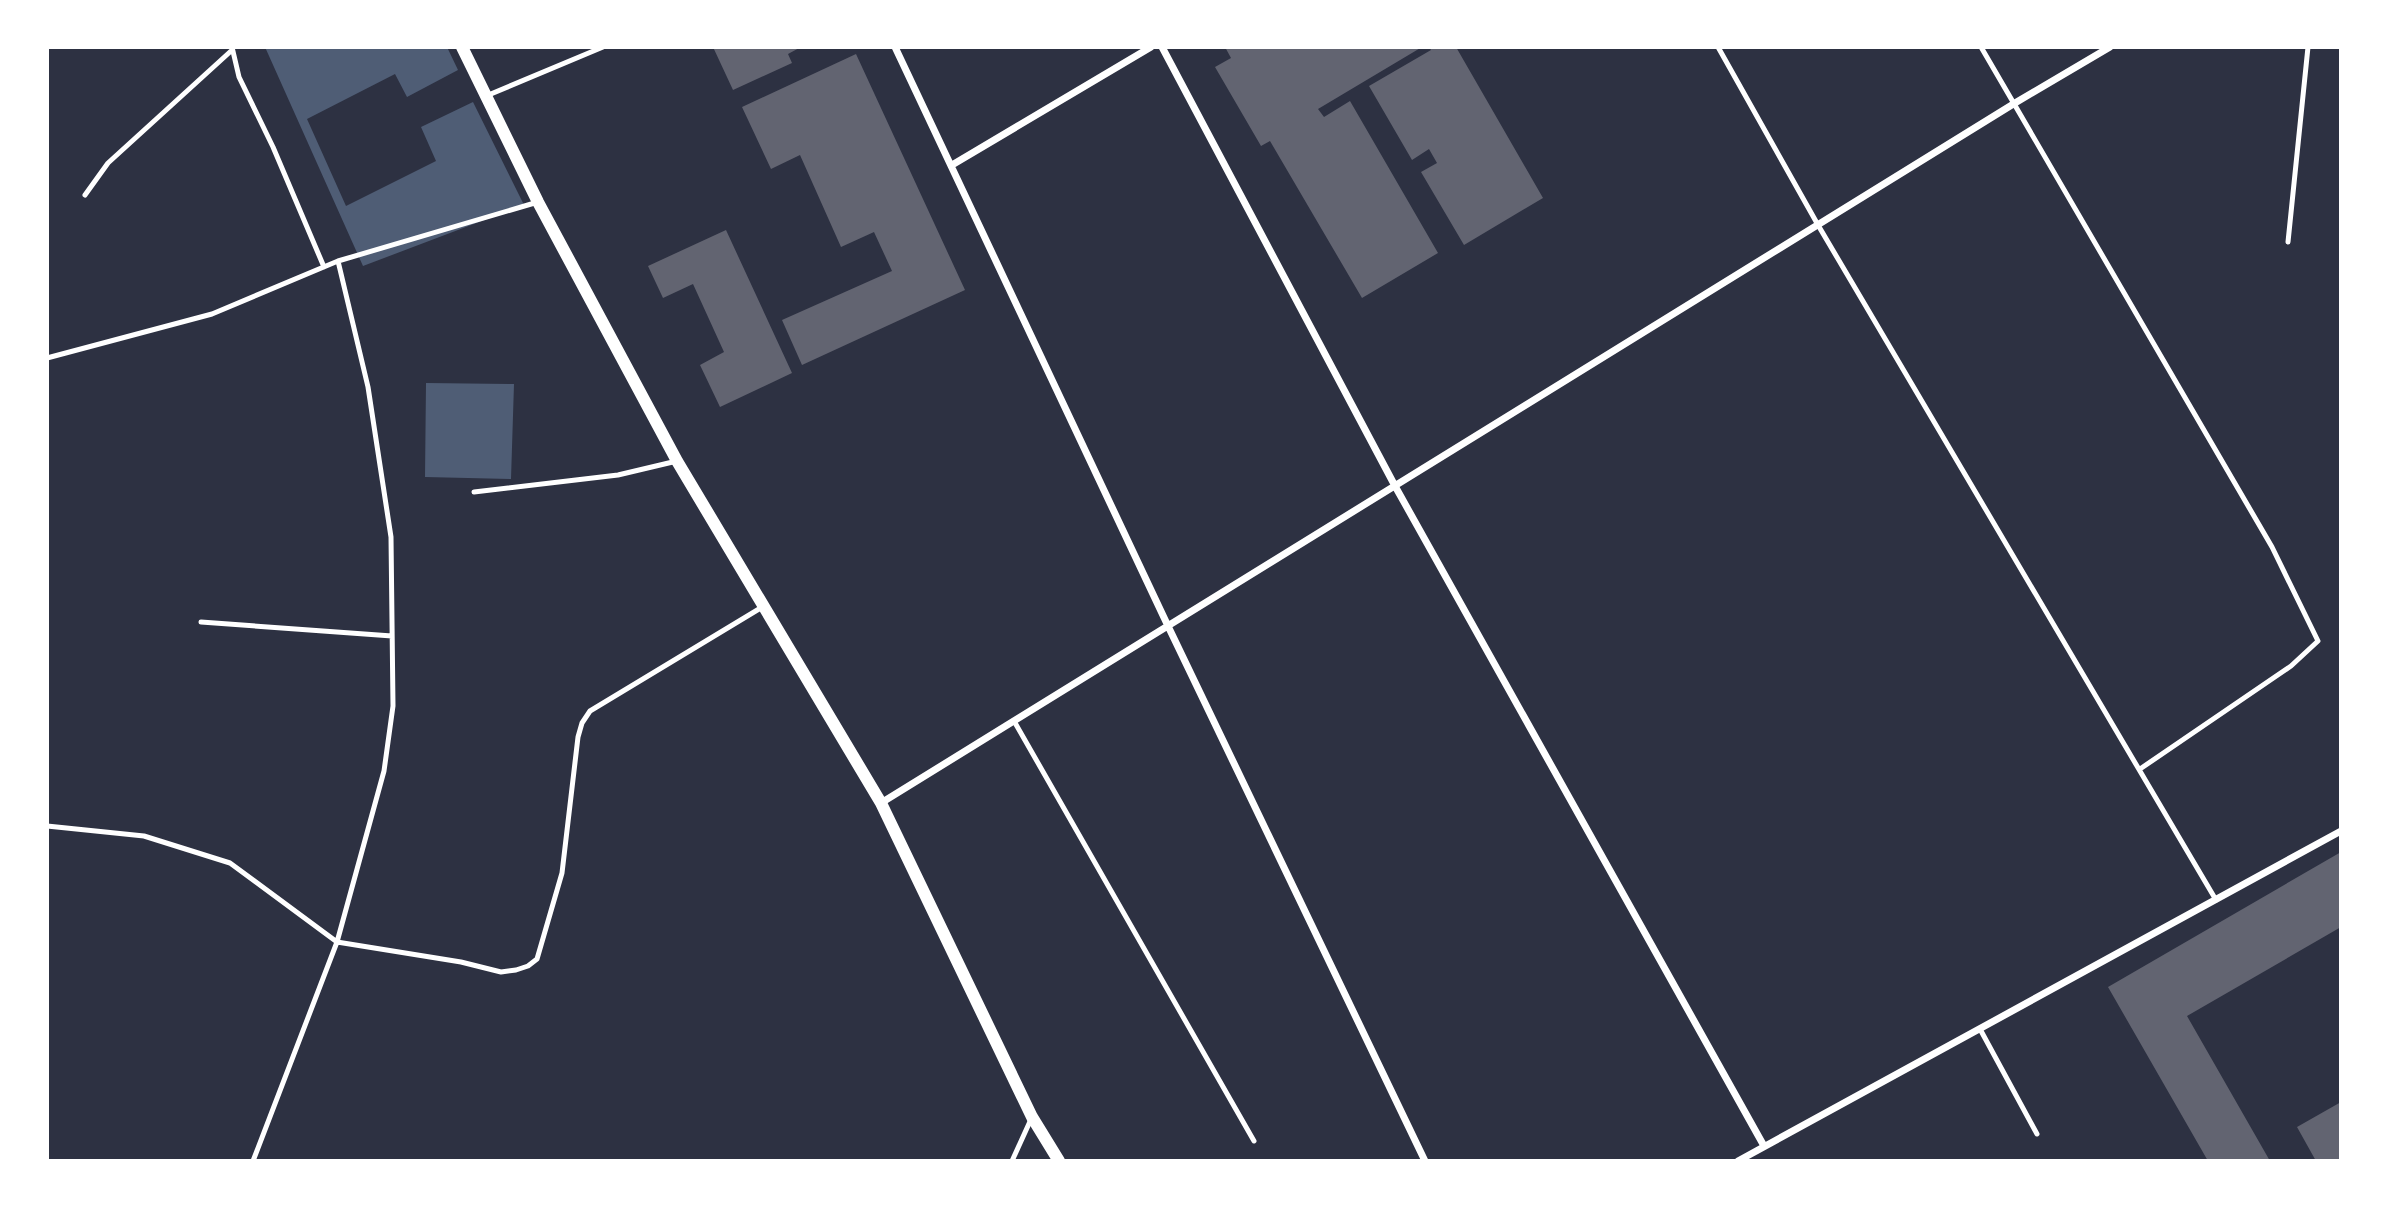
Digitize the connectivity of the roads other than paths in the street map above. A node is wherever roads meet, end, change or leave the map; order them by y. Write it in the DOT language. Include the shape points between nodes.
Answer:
graph roads {
  1 [pos="461,47"];
  2 [pos="603,47"];
  3 [pos="895,47"];
  4 [pos="1152,47"];
  5 [pos="1161,47"];
  6 [pos="1718,47"];
  7 [pos="1981,47"];
  8 [pos="2110,47"];
  9 [pos="2308,47"];
  10 [pos="232,49"];
  11 [pos="486,96"];
  12 [pos="2015,103"];
  13 [pos="952,165"];
  14 [pos="85,195"];
  15 [pos="538,202"];
  16 [pos="1818,225"];
  17 [pos="2288,242"];
  18 [pos="338,261"];
  19 [pos="324,267"];
  20 [pos="47,358"];
  21 [pos="677,461"];
  22 [pos="1395,486"];
  23 [pos="474,492"];
  24 [pos="764,606"];
  25 [pos="201,622"];
  26 [pos="1168,626"];
  27 [pos="392,636"];
  28 [pos="1014,721"];
  29 [pos="2140,769"];
  30 [pos="881,803"];
  31 [pos="47,826"];
  32 [pos="2341,831"];
  33 [pos="2216,900"];
  34 [pos="337,942"];
  35 [pos="1980,1029"];
  36 [pos="1032,1117"];
  37 [pos="2037,1134"];
  38 [pos="1254,1141"];
  39 [pos="1764,1146"];
  40 [pos="253,1161"];
  41 [pos="1012,1161"];
  42 [pos="1059,1161"];
  43 [pos="1425,1161"];
  44 [pos="1738,1161"];
  1 -- 11 [label="street"];
  2 -- 11 [label="lane"];
  3 -- 13 [label="street"];
  4 -- 13 [label="street"];
  5 -- 22 [label="street"];
  6 -- 16 [label="lane"];
  7 -- 12 [label="lane"];
  8 -- 12 [label="street"];
  9 -- 17 [label="lane"];
  10 -- 14 [label="lane" via="108,163"];
  10 -- 19 [label="lane" via="239,77"];
  11 -- 15 [label="street"];
  12 -- 16 [label="street"];
  12 -- 29 [label="lane" via="2272,547 2318,641 2291,666"];
  13 -- 26 [label="street"];
  15 -- 18 [label="lane"];
  15 -- 21 [label="street"];
  16 -- 22 [label="street"];
  16 -- 29 [label="lane"];
  18 -- 19 [label="lane"];
  18 -- 27 [label="lane" via="368,387 391,537"];
  19 -- 20 [label="lane" via="212,314"];
  21 -- 23 [label="lane" via="618,475"];
  21 -- 24 [label="street"];
  22 -- 26 [label="street"];
  22 -- 39 [label="street"];
  24 -- 30 [label="street"];
  24 -- 34 [label="lane" via="599,704 582,723 562,873 537,959 501,972"];
  25 -- 27 [label="lane"];
  26 -- 28 [label="street"];
  26 -- 43 [label="street"];
  27 -- 34 [label="lane" via="393,706 384,771"];
  28 -- 30 [label="street"];
  28 -- 38 [label="lane"];
  29 -- 33 [label="lane"];
  30 -- 36 [label="street"];
  31 -- 34 [label="lane" via="144,836 230,863"];
  32 -- 33 [label="street"];
  33 -- 35 [label="street"];
  34 -- 40 [label="lane"];
  35 -- 37 [label="lane"];
  35 -- 39 [label="street"];
  36 -- 41 [label="lane"];
  36 -- 42 [label="street"];
  39 -- 44 [label="street"];
}
